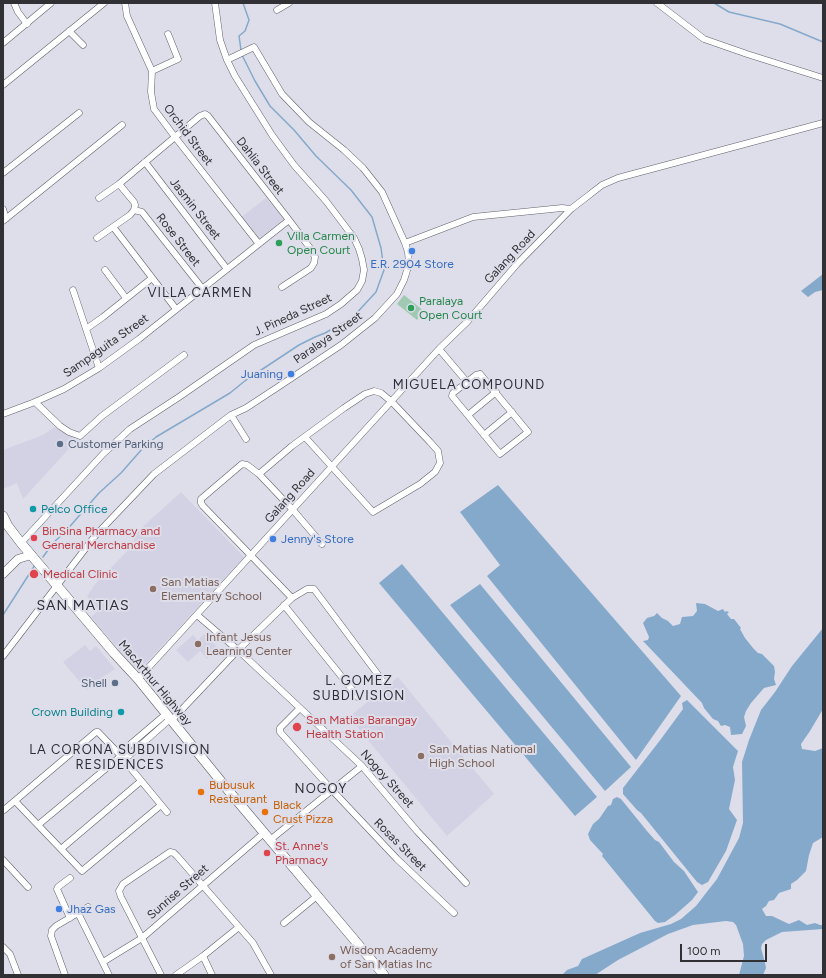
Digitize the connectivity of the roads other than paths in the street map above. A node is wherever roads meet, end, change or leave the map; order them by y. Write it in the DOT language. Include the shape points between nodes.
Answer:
graph roads {
  1 [pos="14,3"];
  2 [pos="51,3"];
  3 [pos="104,3"];
  4 [pos="124,3"];
  5 [pos="215,3"];
  6 [pos="289,3"];
  7 [pos="657,3"];
  8 [pos="277,10"];
  9 [pos="27,24"];
  10 [pos="69,31"];
  11 [pos="168,34"];
  12 [pos="3,43"];
  13 [pos="83,45"];
  14 [pos="227,60"];
  15 [pos="152,71"];
  16 [pos="823,78"];
  17 [pos="3,85"];
  18 [pos="79,113"];
  19 [pos="823,123"];
  20 [pos="122,125"];
  21 [pos="175,138"];
  22 [pos="145,162"];
  23 [pos="3,173"];
  24 [pos="119,184"];
  25 [pos="99,198"];
  26 [pos="3,209"];
  27 [pos="571,209"];
  28 [pos="134,210"];
  29 [pos="4,220"];
  30 [pos="288,220"];
  31 [pos="114,228"];
  32 [pos="97,238"];
  33 [pos="405,243"];
  34 [pos="259,244"];
  35 [pos="227,269"];
  36 [pos="105,270"];
  37 [pos="152,278"];
  38 [pos="202,288"];
  39 [pos="282,288"];
  40 [pos="73,290"];
  41 [pos="126,298"];
  42 [pos="176,309"];
  43 [pos="86,329"];
  44 [pos="439,349"];
  45 [pos="184,355"];
  46 [pos="99,368"];
  47 [pos="467,382"];
  48 [pos="496,392"];
  49 [pos="36,402"];
  50 [pos="392,402"];
  51 [pos="512,412"];
  52 [pos="3,414"];
  53 [pos="231,415"];
  54 [pos="468,415"];
  55 [pos="484,435"];
  56 [pos="305,436"];
  57 [pos="246,439"];
  58 [pos="332,467"];
  59 [pos="259,474"];
  60 [pos="292,510"];
  61 [pos="3,516"];
  62 [pos="5,526"];
  63 [pos="22,543"];
  64 [pos="322,544"];
  65 [pos="31,555"];
  66 [pos="251,556"];
  67 [pos="12,564"];
  68 [pos="3,574"];
  69 [pos="58,586"];
  70 [pos="292,598"];
  71 [pos="284,605"];
  72 [pos="197,615"];
  73 [pos="238,650"];
  74 [pos="3,656"];
  75 [pos="138,679"];
  76 [pos="382,680"];
  77 [pos="358,698"];
  78 [pos="300,708"];
  79 [pos="169,718"];
  80 [pos="121,757"];
  81 [pos="362,766"];
  82 [pos="141,781"];
  83 [pos="332,790"];
  84 [pos="15,801"];
  85 [pos="161,805"];
  86 [pos="4,810"];
  87 [pos="167,812"];
  88 [pos="38,825"];
  89 [pos="267,837"];
  90 [pos="61,849"];
  91 [pos="3,860"];
  92 [pos="70,878"];
  93 [pos="466,883"];
  94 [pos="203,885"];
  95 [pos="28,887"];
  96 [pos="317,896"];
  97 [pos="88,907"];
  98 [pos="78,913"];
  99 [pos="454,913"];
  100 [pos="70,918"];
  101 [pos="284,923"];
  102 [pos="239,927"];
  103 [pos="142,938"];
  104 [pos="3,947"];
  105 [pos="202,956"];
  106 [pos="103,962"];
  107 [pos="18,975"];
  108 [pos="65,975"];
  109 [pos="109,975"];
  110 [pos="161,975"];
  111 [pos="176,975"];
  112 [pos="212,975"];
  113 [pos="271,975"];
  114 [pos="384,975"];
  1 -- 9 [label="street"];
  2 -- 9 [label="street"];
  3 -- 10 [label="street"];
  4 -- 15 [label="street, Orchid Street" via="126,16"];
  5 -- 14 [label="street, J. Pineda Street" via="219,33"];
  6 -- 8 [label="street"];
  7 -- 16 [label="street" via="704,39"];
  9 -- 12 [label="street"];
  10 -- 13 [label="street"];
  10 -- 17 [label="street"];
  11 -- 15 [label="street" via="178,59"];
  14 -- 33 [label="street, Paralaya Street" via="254,47 282,94 309,122 363,168 382,192"];
  14 -- 63 [label="street, J. Pineda Street" via="272,136 354,238 362,259 362,281 352,295 331,311 254,345 130,429 107,450"];
  15 -- 21 [label="street, Orchid Street" via="151,92 154,109"];
  18 -- 23 [label="street"];
  19 -- 27 [label="street, Galang Road" via="618,178 602,185"];
  20 -- 29 [label="street"];
  21 -- 22 [label="street, Dahlia Street"];
  21 -- 30 [label="street, Dahlia Street" via="203,114 208,116"];
  21 -- 34 [label="street, Orchid Street"];
  22 -- 24 [label="street, Dahlia Street"];
  22 -- 35 [label="street, Jasmin Street"];
  24 -- 25 [label="street, Dahlia Street"];
  24 -- 28 [label="street, Rose Street" via="134,202"];
  26 -- 29 [label="street"];
  27 -- 33 [label="street" via="473,217"];
  27 -- 44 [label="street, Galang Road"];
  28 -- 31 [label="street"];
  28 -- 38 [label="street, Rose Street" via="142,212"];
  30 -- 34 [label="street, Sampaguita Street"];
  30 -- 39 [label="street, Dahlia Street" via="315,257 311,268"];
  31 -- 32 [label="street"];
  31 -- 37 [label="street"];
  33 -- 53 [label="street, Paralaya Street" via="408,264 404,280 397,294 375,318 341,345 246,408"];
  34 -- 35 [label="street, Sampaguita Street"];
  35 -- 38 [label="street, Sampaguita Street"];
  36 -- 41 [label="street"];
  37 -- 41 [label="street"];
  37 -- 42 [label="street"];
  38 -- 42 [label="street, Sampaguita Street"];
  40 -- 43 [label="street"];
  41 -- 43 [label="street"];
  42 -- 46 [label="street, Sampaguita Street"];
  43 -- 46 [label="street"];
  44 -- 47 [label="street"];
  44 -- 50 [label="street, Galang Road"];
  45 -- 49 [label="street" via="102,416 80,436 60,426"];
  46 -- 49 [label="street, Sampaguita Street"];
  47 -- 48 [label="street" via="480,374"];
  47 -- 54 [label="street" via="452,396"];
  48 -- 51 [label="street"];
  48 -- 54 [label="street"];
  49 -- 52 [label="street, Sampaguita Street"];
  50 -- 56 [label="street" via="377,391 365,394"];
  50 -- 58 [label="street, Galang Road"];
  50 -- 58 [label="street" via="438,451 440,463 435,472 420,484 372,512"];
  51 -- 55 [label="street"];
  51 -- 55 [label="street" via="528,432 500,454"];
  53 -- 57 [label="street"];
  53 -- 69 [label="street, Paralaya Street" via="154,474 95,536"];
  54 -- 55 [label="street"];
  56 -- 58 [label="street"];
  56 -- 59 [label="street"];
  58 -- 60 [label="street, Galang Road"];
  59 -- 60 [label="street"];
  59 -- 66 [label="street" via="242,464 200,501"];
  60 -- 64 [label="street"];
  60 -- 66 [label="street, Galang Road"];
  61 -- 62 [label="highway, MacArthur Highway"];
  62 -- 63 [label="highway, MacArthur Highway"];
  63 -- 65 [label="highway, MacArthur Highway"];
  63 -- 67 [label="main road"];
  65 -- 67 [label="main road"];
  65 -- 69 [label="highway, MacArthur Highway"];
  66 -- 70 [label="street"];
  66 -- 72 [label="street, Galang Road"];
  67 -- 68 [label="main road"];
  69 -- 74 [label="street, Paralaya Street"];
  69 -- 75 [label="highway, MacArthur Highway"];
  70 -- 71 [label="street"];
  70 -- 76 [label="street" via="307,589 314,589"];
  71 -- 73 [label="street"];
  71 -- 77 [label="street"];
  72 -- 73 [label="street, Nogoy Street"];
  72 -- 75 [label="street, Galang Road"];
  73 -- 78 [label="street, Nogoy Street"];
  73 -- 79 [label="street"];
  75 -- 79 [label="highway, MacArthur Highway"];
  78 -- 81 [label="street, Nogoy Street"];
  78 -- 83 [label="street, Rosas Street" via="280,728 280,732"];
  79 -- 80 [label="street"];
  79 -- 89 [label="highway, MacArthur Highway"];
  80 -- 82 [label="street"];
  80 -- 84 [label="street" via="98,732 94,732"];
  80 -- 88 [label="street"];
  81 -- 83 [label="street, Sunrise Street"];
  81 -- 93 [label="street, Nogoy Street"];
  82 -- 85 [label="street"];
  82 -- 90 [label="street"];
  83 -- 89 [label="street, Sunrise Street"];
  83 -- 99 [label="street, Rosas Street"];
  84 -- 86 [label="street"];
  84 -- 88 [label="street"];
  85 -- 87 [label="street"];
  85 -- 90 [label="street" via="82,872"];
  88 -- 90 [label="street"];
  89 -- 94 [label="street, Sunrise Street"];
  89 -- 96 [label="highway, MacArthur Highway"];
  91 -- 95 [label="street"];
  92 -- 100 [label="street" via="57,889"];
  94 -- 102 [label="street"];
  94 -- 103 [label="street, Sunrise Street"];
  94 -- 103 [label="street" via="174,853 170,852 123,884 121,897"];
  96 -- 101 [label="street"];
  96 -- 114 [label="highway, MacArthur Highway"];
  97 -- 98 [label="street"];
  98 -- 100 [label="street"];
  98 -- 106 [label="street"];
  100 -- 108 [label="street" via="56,926 51,936"];
  102 -- 105 [label="street"];
  102 -- 113 [label="street" via="256,947"];
  103 -- 106 [label="street, Sunrise Street"];
  103 -- 110 [label="street"];
  104 -- 107 [label="street" via="10,954"];
  105 -- 111 [label="street"];
  105 -- 112 [label="street"];
  106 -- 109 [label="street"];
}
